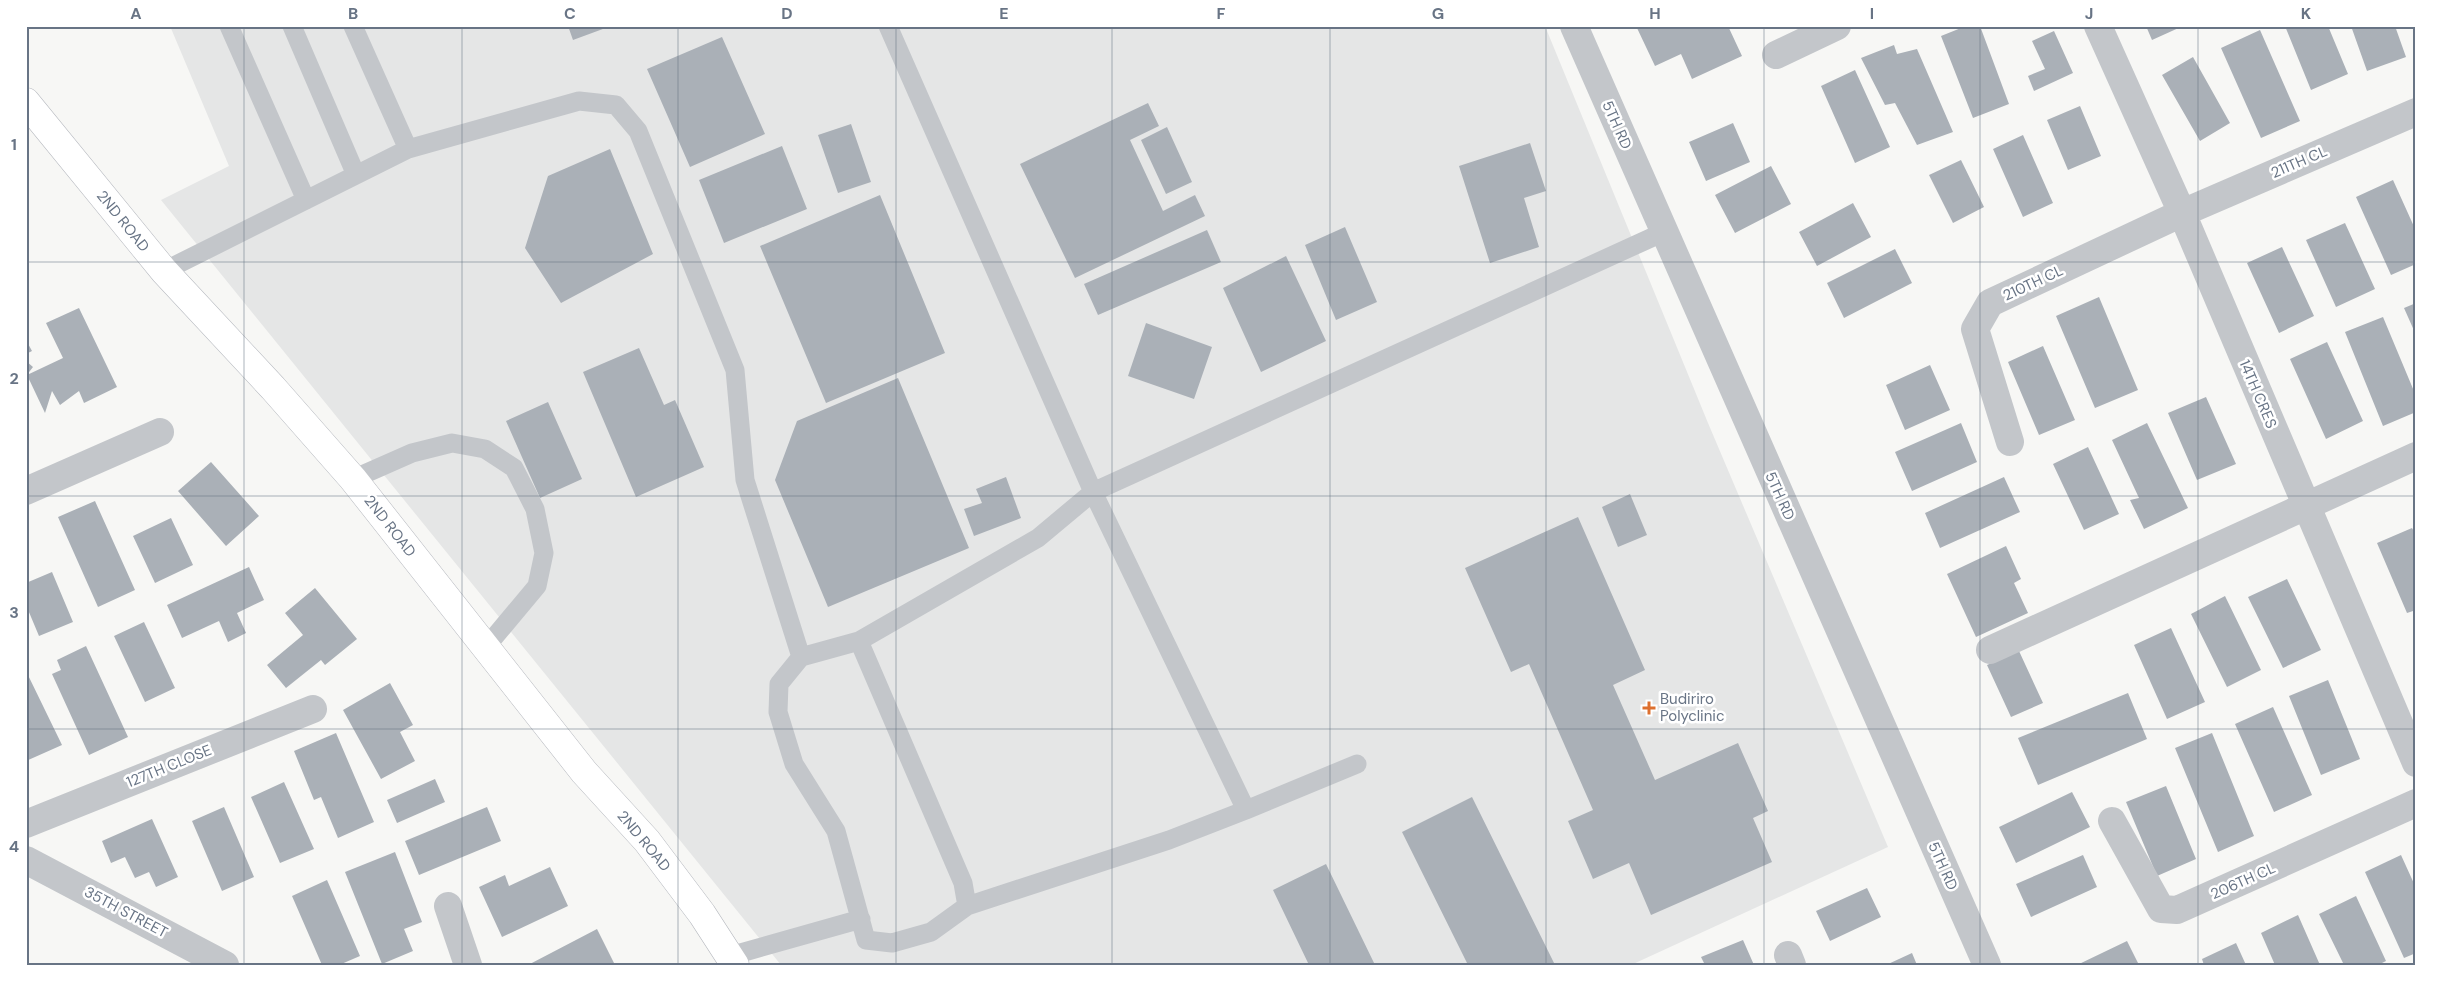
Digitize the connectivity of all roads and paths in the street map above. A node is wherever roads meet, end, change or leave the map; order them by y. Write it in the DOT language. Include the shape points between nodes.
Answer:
graph roads {
  1 [pos="229,26"];
  2 [pos="292,26"];
  3 [pos="353,26"];
  4 [pos="888,26"];
  5 [pos="1574,26"];
  6 [pos="1837,26"];
  7 [pos="2098,26"];
  8 [pos="1776,55"];
  9 [pos="26,102"];
  10 [pos="2416,112"];
  11 [pos="408,149"];
  12 [pos="356,175"];
  13 [pos="306,200"];
  14 [pos="2182,213"];
  15 [pos="1664,232"];
  16 [pos="164,271"];
  17 [pos="160,432"];
  18 [pos="2010,442"];
  19 [pos="2416,456"];
  20 [pos="353,479"];
  21 [pos="26,491"];
  22 [pos="1093,492"];
  23 [pos="2305,506"];
  24 [pos="859,642"];
  25 [pos="486,647"];
  26 [pos="1990,650"];
  27 [pos="801,657"];
  28 [pos="313,709"];
  29 [pos="2416,763"];
  30 [pos="1357,764"];
  31 [pos="2416,803"];
  32 [pos="1246,810"];
  33 [pos="2112,821"];
  34 [pos="26,824"];
  35 [pos="26,860"];
  36 [pos="448,906"];
  37 [pos="967,906"];
  38 [pos="861,919"];
  39 [pos="732,960"];
  40 [pos="225,965"];
  41 [pos="468,965"];
  42 [pos="1986,965"];
  1 -- 13 [label="lane"];
  2 -- 12 [label="lane"];
  3 -- 11 [label="lane"];
  4 -- 22 [label="lane"];
  5 -- 15 [label="street, 5TH RD"];
  6 -- 8 [label="street"];
  7 -- 14 [label="street, 14TH CRES"];
  9 -- 16 [label="street, 2ND ROAD"];
  10 -- 14 [label="street, 211TH CL"];
  11 -- 12 [label="lane"];
  11 -- 27 [label="lane" via="579,101 616,105 638,131 735,370 745,480"];
  12 -- 13 [label="lane"];
  13 -- 16 [label="lane"];
  14 -- 18 [label="street, 210TH CL" via="1990,303 1975,329"];
  14 -- 23 [label="street, 14TH CRES"];
  15 -- 22 [label="lane"];
  15 -- 42 [label="street, 5TH RD"];
  16 -- 20 [label="street, 2ND ROAD"];
  17 -- 21 [label="street"];
  19 -- 23 [label="street"];
  20 -- 25 [label="street, 2ND ROAD"];
  20 -- 25 [label="lane" via="412,453 452,443 486,449 514,468 535,509 544,553 537,586"];
  22 -- 24 [label="lane" via="1038,538"];
  22 -- 32 [label="lane"];
  23 -- 26 [label="street"];
  23 -- 29 [label="street, 14TH CRES"];
  24 -- 27 [label="lane"];
  24 -- 37 [label="lane" via="963,883"];
  25 -- 39 [label="street, 2ND ROAD" via="584,772 647,842 702,914"];
  27 -- 38 [label="lane" via="779,684 778,712 794,764 836,830"];
  28 -- 34 [label="street, 127TH CLOSE"];
  30 -- 32 [label="lane"];
  31 -- 33 [label="street, 206TH CL" via="2177,910 2161,909"];
  32 -- 37 [label="lane" via="1169,840"];
  35 -- 40 [label="street, 35TH STREET"];
  36 -- 41 [label="street"];
  37 -- 38 [label="lane" via="931,932 892,942 866,940"];
  38 -- 39 [label="lane"];
}
